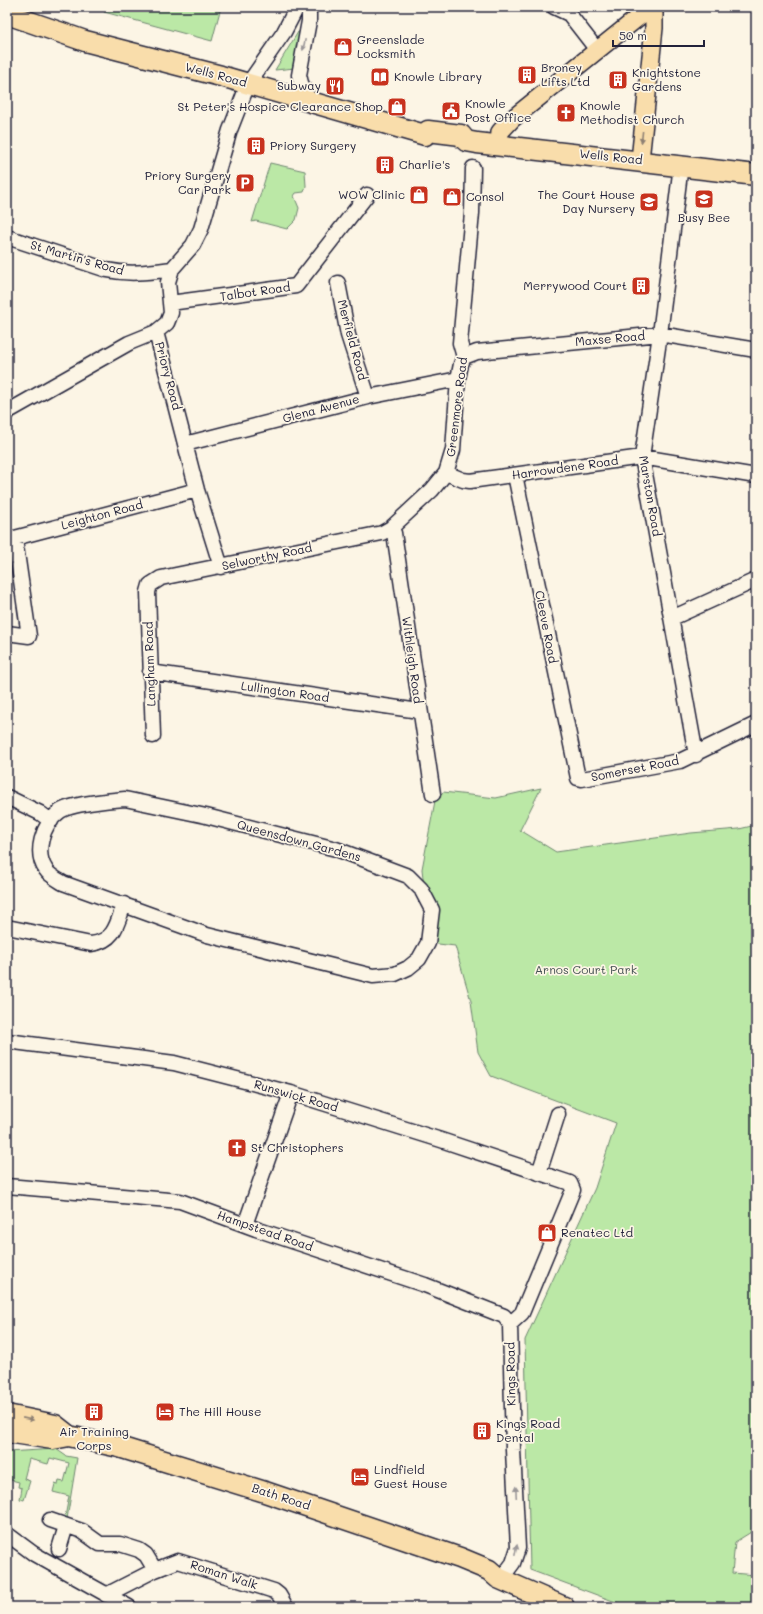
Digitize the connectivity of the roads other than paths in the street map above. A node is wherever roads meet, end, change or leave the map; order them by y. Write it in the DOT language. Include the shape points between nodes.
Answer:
graph roads {
  1 [pos="297,7"];
  2 [pos="309,7"];
  3 [pos="554,7"];
  4 [pos="651,7"];
  5 [pos="654,7"];
  6 [pos="7,14"];
  7 [pos="634,22"];
  8 [pos="654,28"];
  9 [pos="597,50"];
  10 [pos="248,84"];
  11 [pos="310,102"];
  12 [pos="499,145"];
  13 [pos="640,160"];
  14 [pos="681,165"];
  15 [pos="474,168"];
  16 [pos="756,175"];
  17 [pos="367,195"];
  18 [pos="7,237"];
  19 [pos="172,269"];
  20 [pos="338,282"];
  21 [pos="170,303"];
  22 [pos="156,332"];
  23 [pos="660,334"];
  24 [pos="756,350"];
  25 [pos="464,357"];
  26 [pos="458,379"];
  27 [pos="368,397"];
  28 [pos="7,412"];
  29 [pos="186,444"];
  30 [pos="642,457"];
  31 [pos="446,472"];
  32 [pos="516,475"];
  33 [pos="756,476"];
  34 [pos="197,490"];
  35 [pos="391,528"];
  36 [pos="11,539"];
  37 [pos="221,566"];
  38 [pos="756,580"];
  39 [pos="148,592"];
  40 [pos="672,618"];
  41 [pos="7,633"];
  42 [pos="150,672"];
  43 [pos="419,710"];
  44 [pos="756,724"];
  45 [pos="153,736"];
  46 [pos="696,755"];
  47 [pos="578,778"];
  48 [pos="433,794"];
  49 [pos="7,797"];
  50 [pos="51,821"];
  51 [pos="124,904"];
  52 [pos="7,927"];
  53 [pos="7,1041"];
  54 [pos="291,1093"];
  55 [pos="558,1114"];
  56 [pos="539,1173"];
  57 [pos="7,1186"];
  58 [pos="573,1190"];
  59 [pos="245,1225"];
  60 [pos="510,1324"];
  61 [pos="7,1415"];
  62 [pos="7,1432"];
  63 [pos="31,1436"];
  64 [pos="70,1436"];
  65 [pos="7,1441"];
  66 [pos="50,1520"];
  67 [pos="66,1526"];
  68 [pos="7,1534"];
  69 [pos="59,1549"];
  70 [pos="155,1570"];
  71 [pos="498,1570"];
  72 [pos="106,1595"];
  73 [pos="129,1607"];
  74 [pos="286,1607"];
  75 [pos="564,1607"];
  76 [pos="575,1607"];
  1 -- 10 [label="street" via="284,32"];
  2 -- 11 [label="street, one-way" via="309,21 299,75 300,84"];
  3 -- 9 [label="street" via="569,14"];
  4 -- 7 [label="main road"];
  5 -- 8 [label="main road"];
  6 -- 10 [label="highway, Wells Road" via="85,41"];
  7 -- 8 [label="main road" via="647,20"];
  7 -- 9 [label="main road"];
  8 -- 13 [label="main road, one-way"];
  9 -- 12 [label="main road" via="512,119 500,132"];
  10 -- 11 [label="highway, Wells Road"];
  10 -- 19 [label="street" via="230,130 202,229 193,245"];
  11 -- 12 [label="highway, Wells Road" via="425,135 428,131 441,131 461,135 466,141"];
  12 -- 13 [label="highway, Wells Road"];
  13 -- 14 [label="highway, Wells Road"];
  14 -- 16 [label="highway, Wells Road"];
  14 -- 23 [label="street, Marston Road"];
  15 -- 25 [label="street, Greenmore Road" via="460,343"];
  17 -- 21 [label="street, Talbot Road" via="296,286"];
  18 -- 19 [label="street, St Martin's Road" via="107,270 139,274"];
  19 -- 21 [label="street, Priory Road" via="168,282"];
  20 -- 27 [label="street, Merfield Road" via="348,335"];
  21 -- 22 [label="street, Priory Road" via="171,313 167,323"];
  22 -- 28 [label="street" via="129,343"];
  22 -- 29 [label="street, Priory Road"];
  23 -- 24 [label="street, Maxse Road"];
  23 -- 25 [label="street, Maxse Road" via="477,352"];
  23 -- 30 [label="street, Marston Road"];
  25 -- 26 [label="street, Greenmore Road"];
  26 -- 27 [label="street, Glena Avenue"];
  26 -- 31 [label="street, Greenmore Road" via="453,450"];
  27 -- 29 [label="street, Glena Avenue"];
  29 -- 34 [label="street, Priory Road"];
  30 -- 32 [label="street, Harrowdene Road"];
  30 -- 33 [label="street, Harrowdene Road"];
  30 -- 40 [label="street, Marston Road"];
  31 -- 32 [label="street, Harrowdene Road" via="470,481"];
  31 -- 35 [label="street, Greenmore Road" via="432,490"];
  32 -- 47 [label="street, Cleeve Road"];
  34 -- 36 [label="street, Leighton Road"];
  34 -- 37 [label="street, Priory Road"];
  35 -- 37 [label="street, Selworthy Road" via="373,535"];
  35 -- 43 [label="street, Withleigh Road" via="394,533"];
  36 -- 41 [label="street" via="29,636"];
  37 -- 39 [label="street, Selworthy Road" via="161,578 150,585"];
  38 -- 40 [label="street"];
  39 -- 42 [label="street, Langham Road"];
  40 -- 46 [label="street, Marston Road"];
  42 -- 43 [label="street, Lullington Road"];
  42 -- 45 [label="street, Langham Road"];
  43 -- 48 [label="street, Withleigh Road"];
  44 -- 46 [label="street, Somerset Road"];
  46 -- 47 [label="street, Somerset Road" via="680,761"];
  49 -- 50 [label="street"];
  50 -- 51 [label="street, Queensdown Gardens" via="44,832 40,854 46,871 63,883"];
  50 -- 51 [label="street, Queensdown Gardens" via="59,812 73,807 124,799 206,816 336,849 408,876 427,899 432,910 432,919 428,943 419,959 408,968 394,974 373,976 208,935"];
  51 -- 52 [label="street" via="113,934 99,943 92,944"];
  53 -- 54 [label="street, Runswick Road" via="174,1063"];
  54 -- 56 [label="street, Runswick Road"];
  54 -- 59 [label="street"];
  55 -- 56 [label="street"];
  56 -- 58 [label="street, Runswick Road" via="570,1183"];
  57 -- 59 [label="street, Hampstead Road" via="180,1201"];
  58 -- 60 [label="street, Kings Road" via="522,1313"];
  59 -- 60 [label="street, Hampstead Road" via="425,1286 504,1316"];
  71 -- 60 [label="street, Kings Road, one-way" via="513,1563 518,1548"];
  61 -- 64 [label="highway, Bath Road, one-way" via="54,1424"];
  62 -- 63 [label="highway, Bath Road"];
  63 -- 64 [label="highway, Bath Road" via="53,1439"];
  63 -- 65 [label="street"];
  64 -- 71 [label="highway, Bath Road" via="119,1447 257,1489"];
  66 -- 67 [label="street"];
  67 -- 69 [label="street"];
  67 -- 70 [label="street" via="82,1531 100,1544 120,1544 138,1550 146,1555"];
  68 -- 72 [label="street" via="34,1554"];
  70 -- 72 [label="street, Roman Walk"];
  70 -- 74 [label="street, Roman Walk" via="178,1561 186,1562 274,1591 280,1595"];
  71 -- 75 [label="highway, Bath Road" via="498,1578"];
  71 -- 76 [label="highway, Bath Road" via="565,1594"];
  72 -- 73 [label="street"];
}
